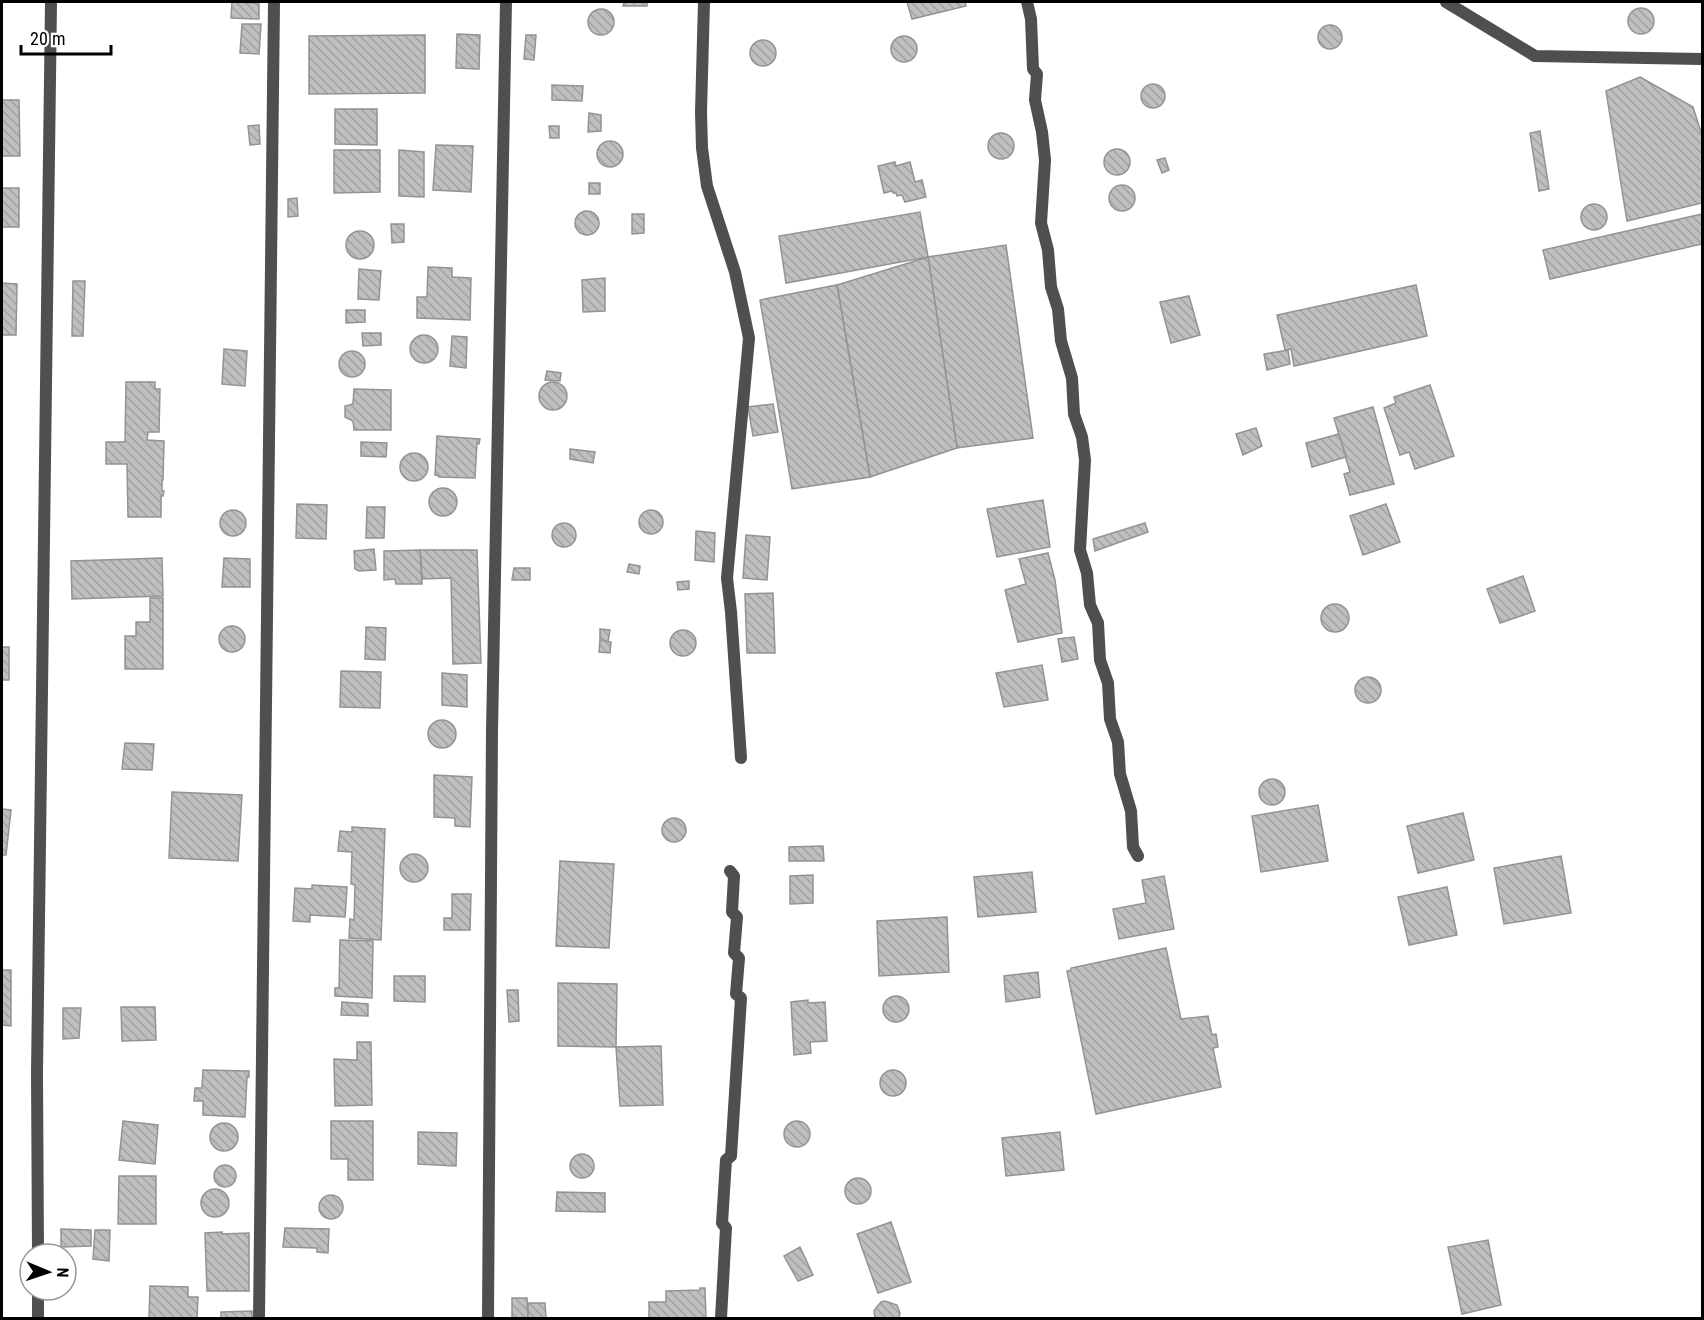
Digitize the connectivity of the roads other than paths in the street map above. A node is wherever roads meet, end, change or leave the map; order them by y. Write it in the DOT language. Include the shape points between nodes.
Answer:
graph roads {
  1 [pos="51,2"];
  2 [pos="274,2"];
  3 [pos="506,2"];
  4 [pos="704,2"];
  5 [pos="1027,2"];
  6 [pos="1446,2"];
  7 [pos="1702,59"];
  8 [pos="741,758"];
  9 [pos="1138,856"];
  10 [pos="730,871"];
  11 [pos="38,1242"];
  12 [pos="38,1302"];
  13 [pos="38,1318"];
  14 [pos="259,1318"];
  15 [pos="488,1318"];
  16 [pos="721,1318"];
  1 -- 11 [label="street"];
  2 -- 14 [label="street"];
  3 -- 15 [label="street" via="492,731"];
  4 -- 8 [label="street" via="701,112 707,186 735,272 749,338 727,578"];
  5 -- 9 [label="street" via="1033,69 1037,74 1035,100 1045,160 1041,223 1085,460 1080,550 1090,605 1098,624 1110,719 1118,742 1120,774"];
  6 -- 7 [label="street" via="1535,56"];
  10 -- 16 [label="street" via="734,876 734,953 739,958 736,994 741,998 731,1156 726,1160 722,1223 726,1228"];
  12 -- 13 [label="street"];
}
